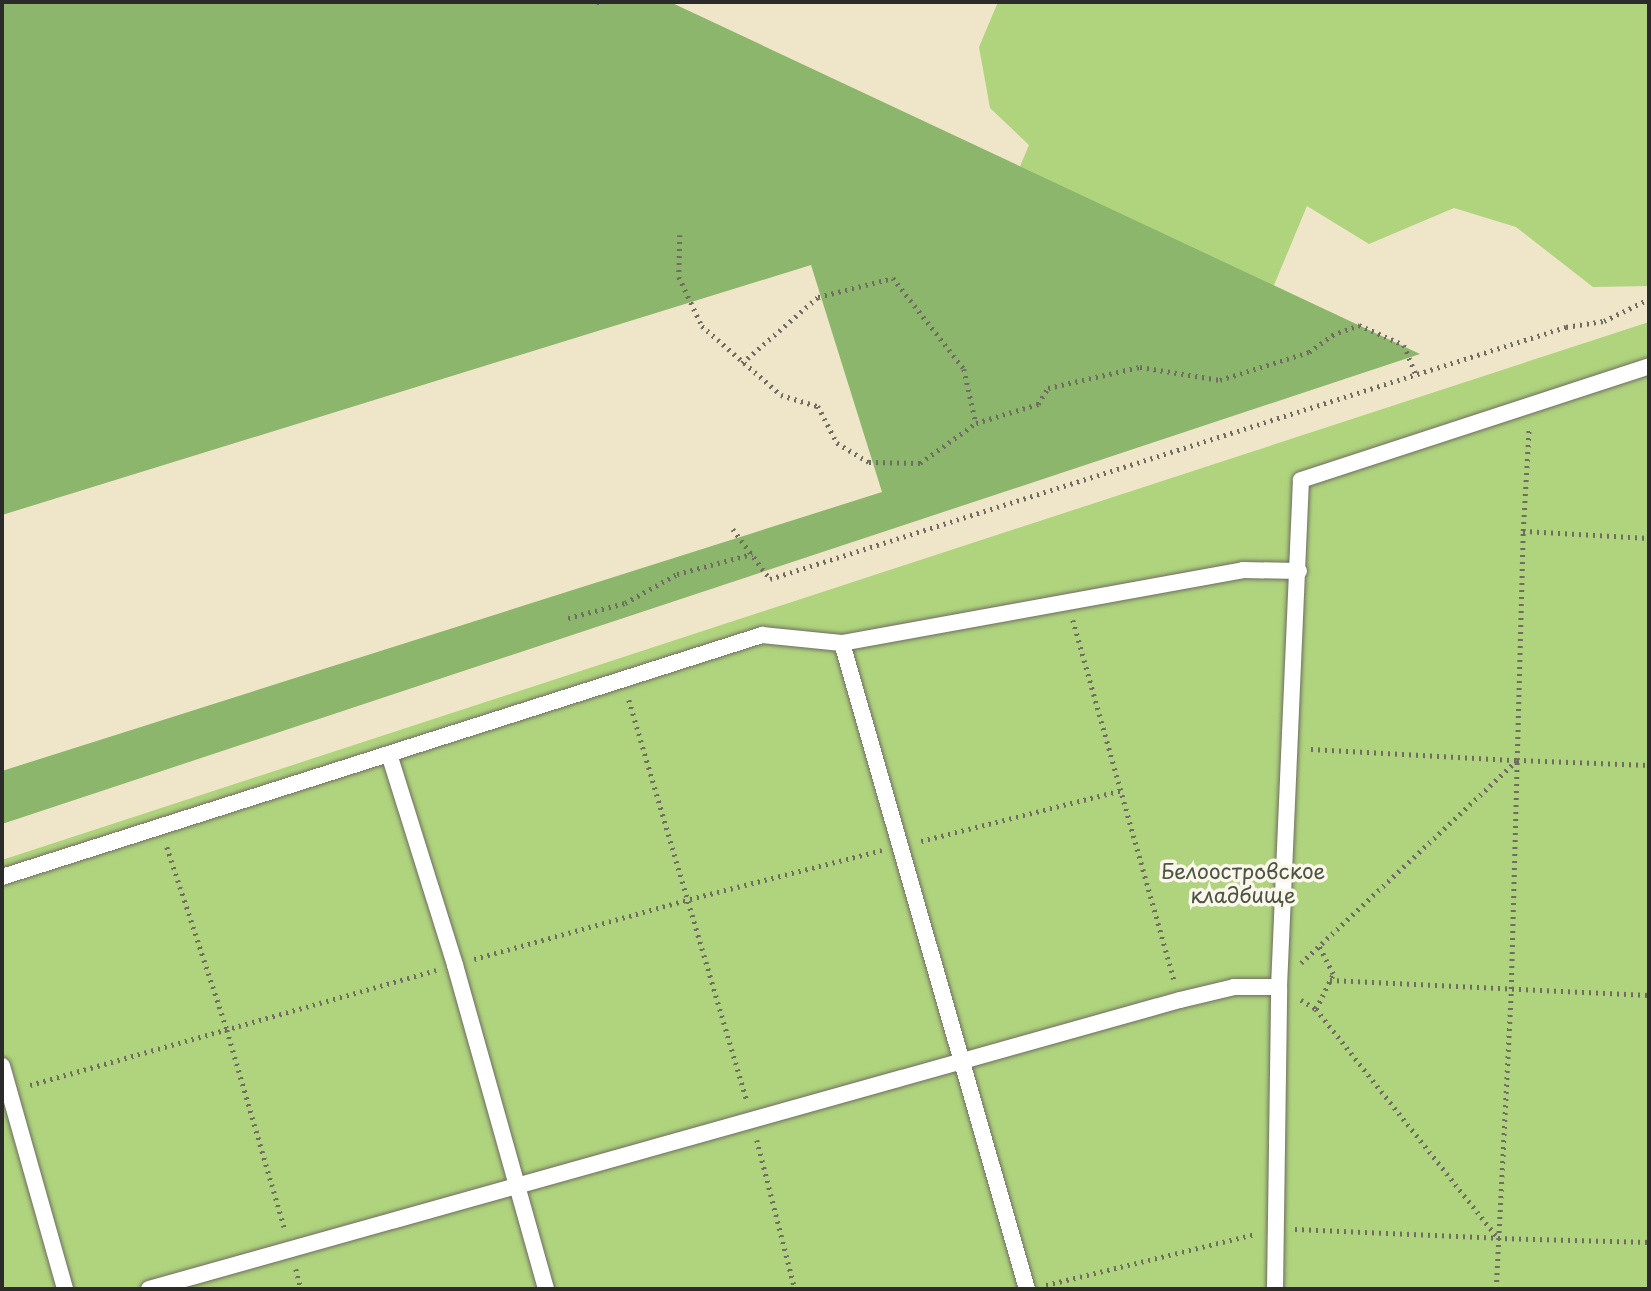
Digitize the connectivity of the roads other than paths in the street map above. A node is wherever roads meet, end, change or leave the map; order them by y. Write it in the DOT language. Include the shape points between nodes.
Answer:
graph roads {
  1 [pos="1649,366"];
  2 [pos="1299,571"];
  3 [pos="842,643"];
  4 [pos="389,754"];
  5 [pos="2,877"];
  6 [pos="1279,987"];
  7 [pos="962,1061"];
  8 [pos="2,1066"];
  9 [pos="517,1186"];
  10 [pos="65,1289"];
  11 [pos="149,1289"];
  12 [pos="546,1289"];
  13 [pos="1027,1289"];
  14 [pos="1275,1289"];
  1 -- 2 [label="lane" via="1301,481"];
  2 -- 3 [label="lane" via="1243,570"];
  2 -- 6 [label="lane"];
  3 -- 4 [label="lane" via="762,635"];
  3 -- 7 [label="lane"];
  4 -- 5 [label="lane"];
  4 -- 9 [label="lane"];
  6 -- 7 [label="lane" via="1234,987"];
  6 -- 14 [label="lane"];
  7 -- 9 [label="lane"];
  7 -- 13 [label="lane"];
  8 -- 10 [label="lane"];
  9 -- 11 [label="lane"];
  9 -- 12 [label="lane"];
}
